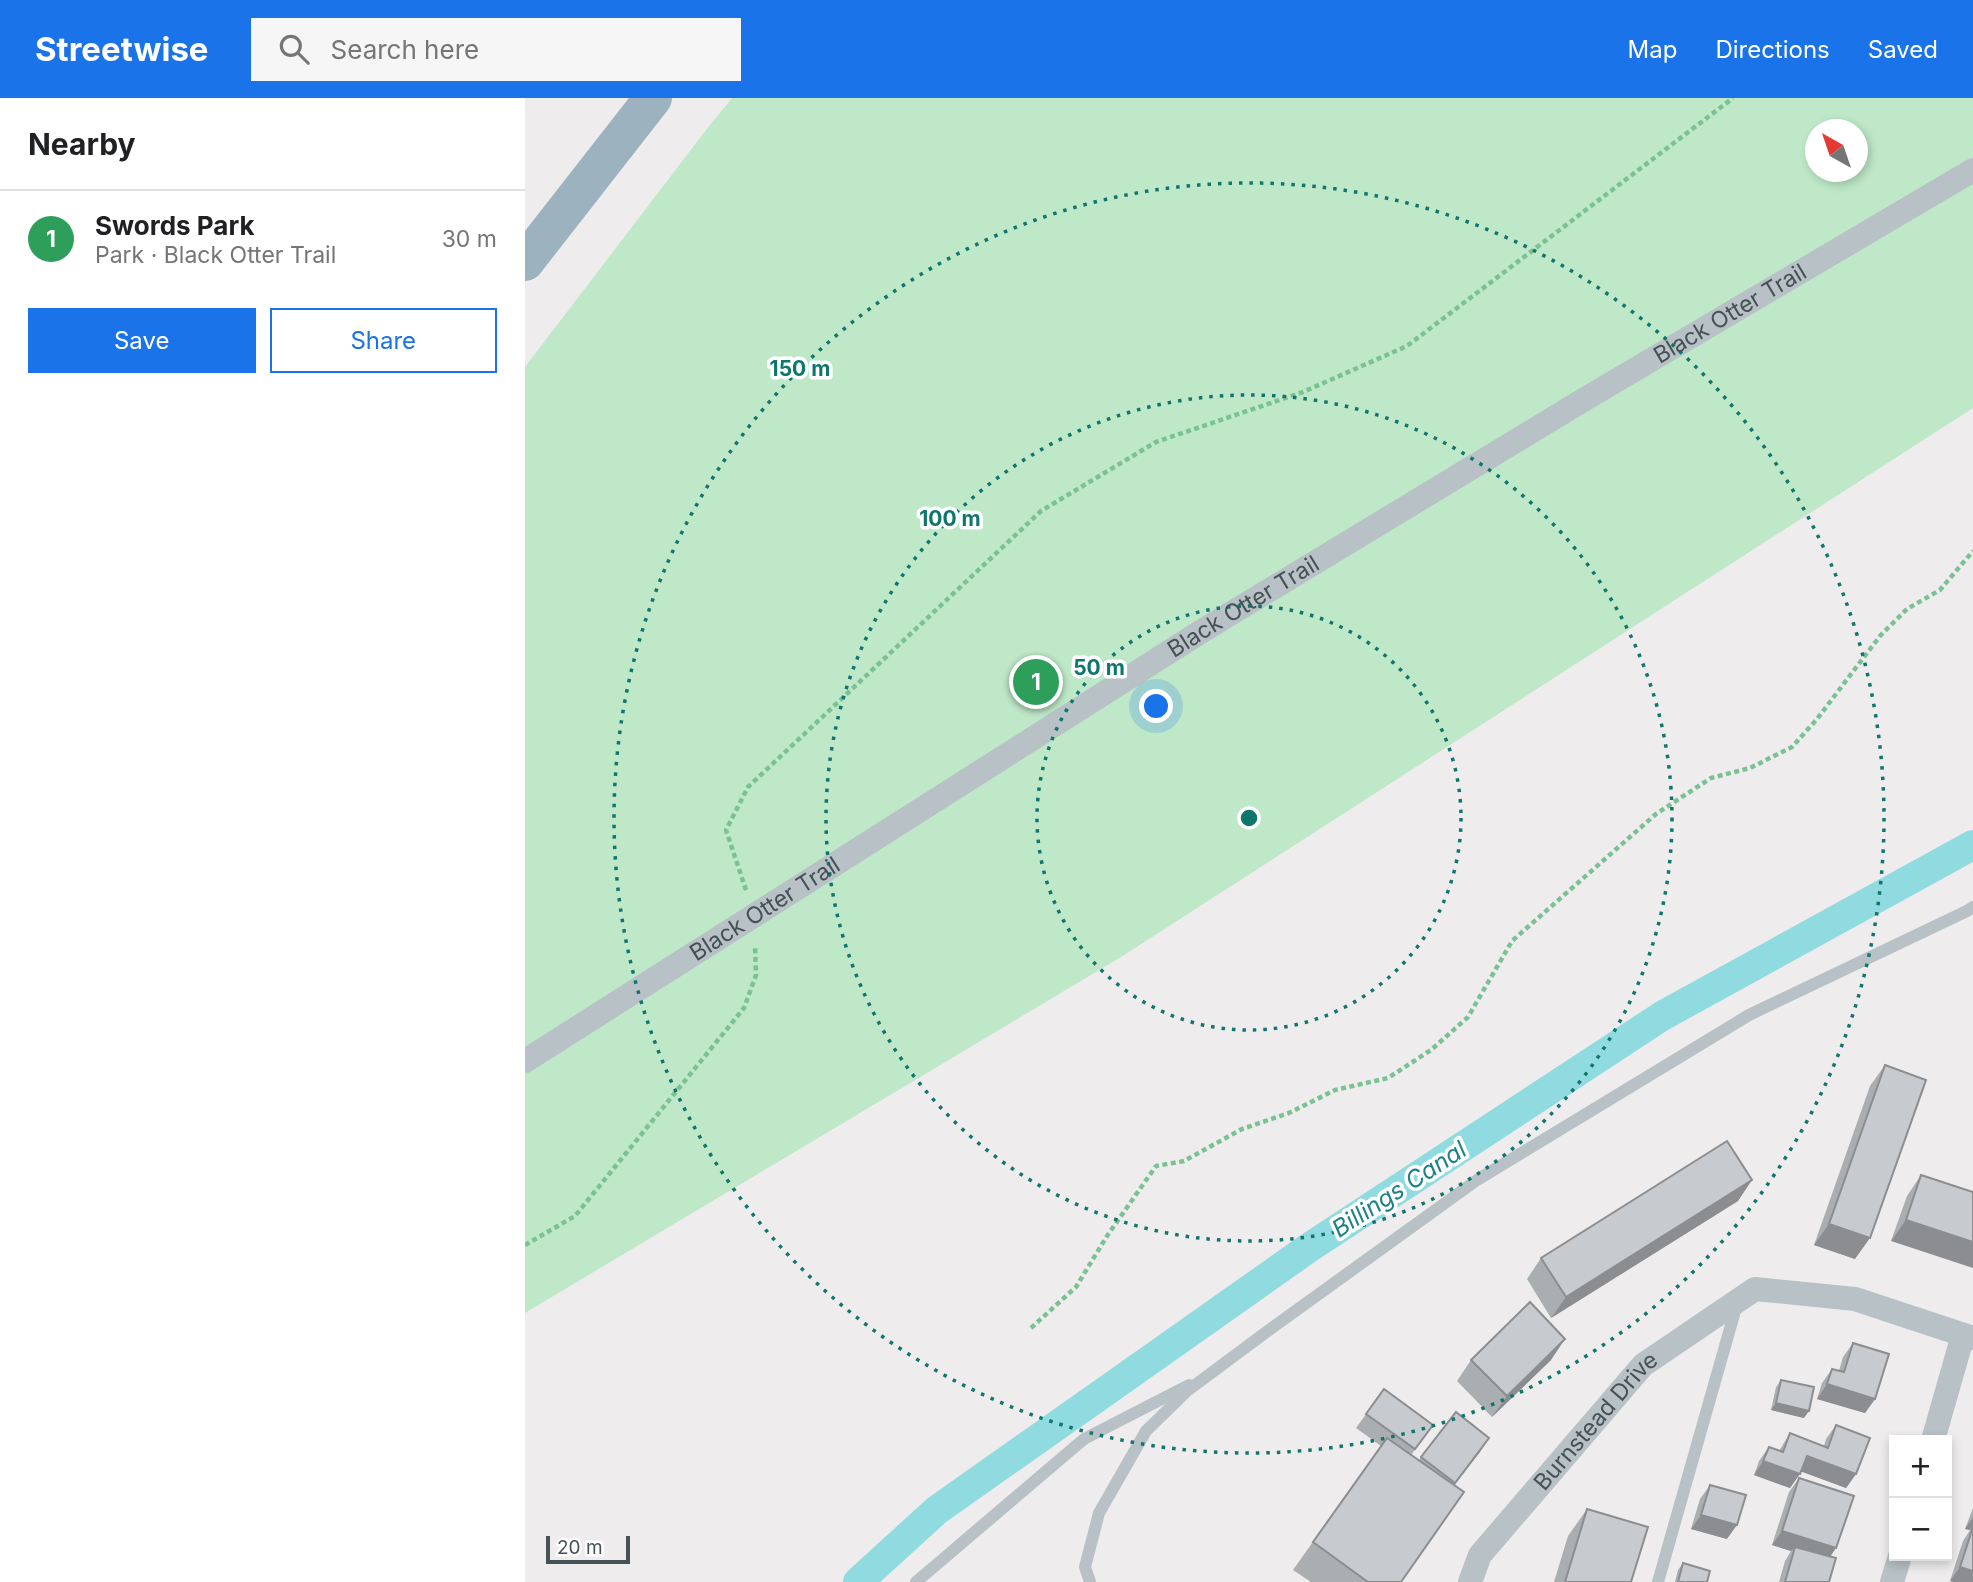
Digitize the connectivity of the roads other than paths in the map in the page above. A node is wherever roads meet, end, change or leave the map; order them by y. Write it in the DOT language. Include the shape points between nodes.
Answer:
graph roads {
  1 [pos="653,98"];
  2 [pos="1973,170"];
  3 [pos="525,262"];
  4 [pos="1973,906"];
  5 [pos="525,1061"];
  6 [pos="1747,1295"];
  7 [pos="1968,1336"];
  8 [pos="1211,1373"];
  9 [pos="1935,1435"];
  10 [pos="1898,1561"];
  11 [pos="916,1582"];
  12 [pos="1090,1582"];
  13 [pos="1470,1582"];
  14 [pos="1658,1582"];
  15 [pos="1892,1582"];
  1 -- 3 [label="highway"];
  2 -- 5 [label="street, Black Otter Trail" via="1202,631"];
  4 -- 8 [label="lane" via="1749,1015 1477,1180"];
  6 -- 7 [label="street" via="1855,1299"];
  6 -- 13 [label="street, Burnstead Drive" via="1643,1365 1480,1556"];
  6 -- 14 [label="lane"];
  7 -- 9 [label="street"];
  8 -- 11 [label="lane" via="1084,1439"];
  8 -- 12 [label="lane" via="1146,1431 1099,1513 1085,1567"];
  10 -- 15 [label="street"];
}
